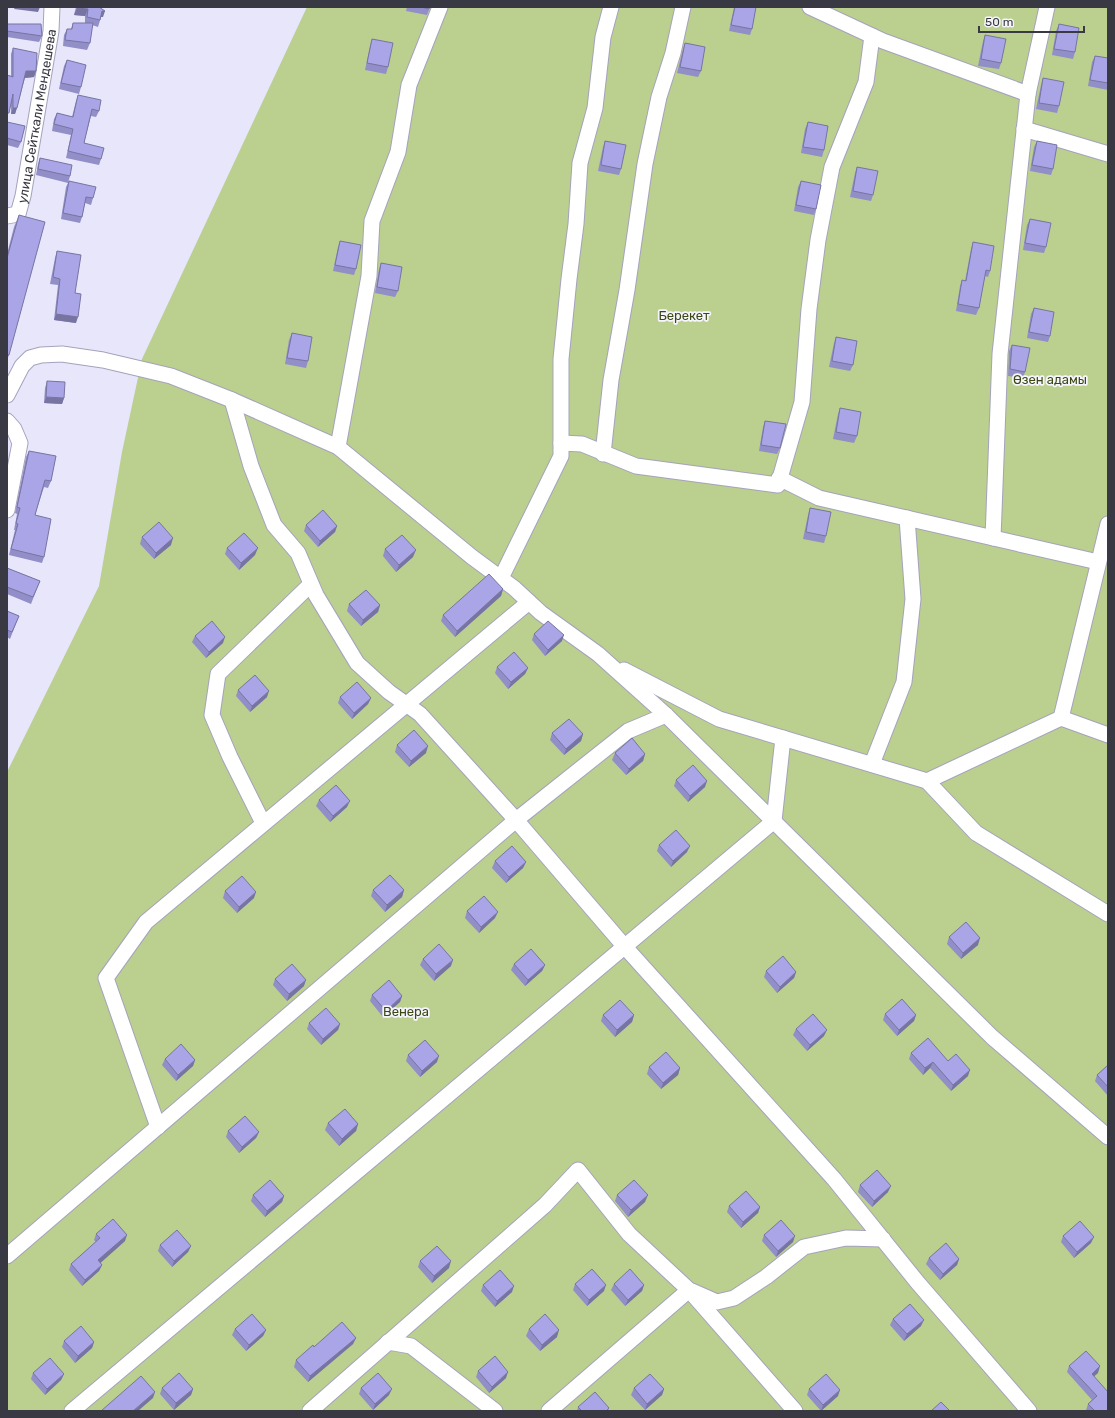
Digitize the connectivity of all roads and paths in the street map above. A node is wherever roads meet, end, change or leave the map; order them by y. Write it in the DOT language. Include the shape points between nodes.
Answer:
graph roads {
  1 [pos="52,7"];
  2 [pos="440,7"];
  3 [pos="611,7"];
  4 [pos="684,7"];
  5 [pos="810,7"];
  6 [pos="1047,7"];
  7 [pos="872,36"];
  8 [pos="1028,94"];
  9 [pos="1024,129"];
  10 [pos="1108,154"];
  11 [pos="7,216"];
  12 [pos="7,395"];
  13 [pos="232,400"];
  14 [pos="7,421"];
  15 [pos="561,443"];
  16 [pos="338,447"];
  17 [pos="603,454"];
  18 [pos="778,482"];
  19 [pos="7,510"];
  20 [pos="907,518"];
  21 [pos="1108,524"];
  22 [pos="993,538"];
  23 [pos="1098,562"];
  24 [pos="501,578"];
  25 [pos="311,584"];
  26 [pos="529,602"];
  27 [pos="606,661"];
  28 [pos="406,704"];
  29 [pos="666,715"];
  30 [pos="1061,718"];
  31 [pos="1108,735"];
  32 [pos="783,738"];
  33 [pos="872,764"];
  34 [pos="927,781"];
  35 [pos="516,820"];
  36 [pos="774,821"];
  37 [pos="263,823"];
  38 [pos="1108,914"];
  39 [pos="624,947"];
  40 [pos="158,1127"];
  41 [pos="1108,1137"];
  42 [pos="883,1239"];
  43 [pos="7,1256"];
  44 [pos="689,1290"];
  45 [pos="388,1342"];
  46 [pos="790,1409"];
  47 [pos="72,1411"];
  48 [pos="310,1411"];
  49 [pos="495,1411"];
  50 [pos="549,1411"];
  51 [pos="1029,1411"];
  1 -- 11 [label="street, улица Сейткали Мендешева" via="51,31 23,196 18,214"];
  2 -- 16 [label="street" via="409,85 398,152 372,221 369,276"];
  3 -- 15 [label="street" via="603,37 595,108 580,164 561,359"];
  4 -- 17 [label="street" via="659,97 644,164 627,290 611,380"];
  5 -- 7 [label="street"];
  6 -- 8 [label="street"];
  7 -- 8 [label="street"];
  7 -- 18 [label="street" via="866,82 832,167 818,240 809,309 802,402"];
  8 -- 9 [label="street"];
  9 -- 10 [label="street"];
  9 -- 22 [label="street" via="1000,354"];
  12 -- 13 [label="street" via="22,366 30,358 62,354 103,360 171,376"];
  13 -- 16 [label="street"];
  13 -- 25 [label="street" via="251,466 274,525 298,553"];
  14 -- 19 [label="street" via="20,443"];
  15 -- 17 [label="street" via="582,444"];
  15 -- 24 [label="street" via="561,456"];
  16 -- 24 [label="street" via="472,558"];
  17 -- 18 [label="street" via="636,466"];
  18 -- 20 [label="street" via="819,498"];
  20 -- 22 [label="street"];
  20 -- 33 [label="street" via="913,599 904,682"];
  21 -- 23 [label="street"];
  22 -- 23 [label="street"];
  23 -- 30 [label="street"];
  24 -- 26 [label="street"];
  25 -- 28 [label="street" via="357,663"];
  25 -- 37 [label="street" via="218,674 212,715"];
  26 -- 27 [label="street"];
  26 -- 28 [label="street"];
  27 -- 29 [label="street"];
  27 -- 32 [label="street" via="719,718"];
  28 -- 35 [label="street" via="420,714"];
  28 -- 37 [label="street"];
  29 -- 35 [label="street" via="628,731"];
  29 -- 36 [label="street"];
  30 -- 31 [label="street"];
  30 -- 34 [label="street"];
  32 -- 33 [label="street"];
  32 -- 36 [label="street"];
  33 -- 34 [label="street"];
  34 -- 38 [label="street" via="976,833"];
  35 -- 39 [label="street"];
  35 -- 40 [label="street"];
  36 -- 39 [label="street"];
  36 -- 41 [label="street" via="992,1037"];
  37 -- 40 [label="street" via="146,922 106,978"];
  39 -- 42 [label="street" via="834,1178"];
  39 -- 47 [label="street"];
  40 -- 43 [label="street"];
  42 -- 44 [label="street" via="846,1238 804,1247 734,1298 717,1302"];
  42 -- 51 [label="street"];
  44 -- 45 [label="street" via="629,1234 578,1170 545,1205"];
  44 -- 46 [label="street"];
  44 -- 50 [label="street"];
  45 -- 48 [label="street"];
  45 -- 49 [label="street" via="411,1346"];
}
